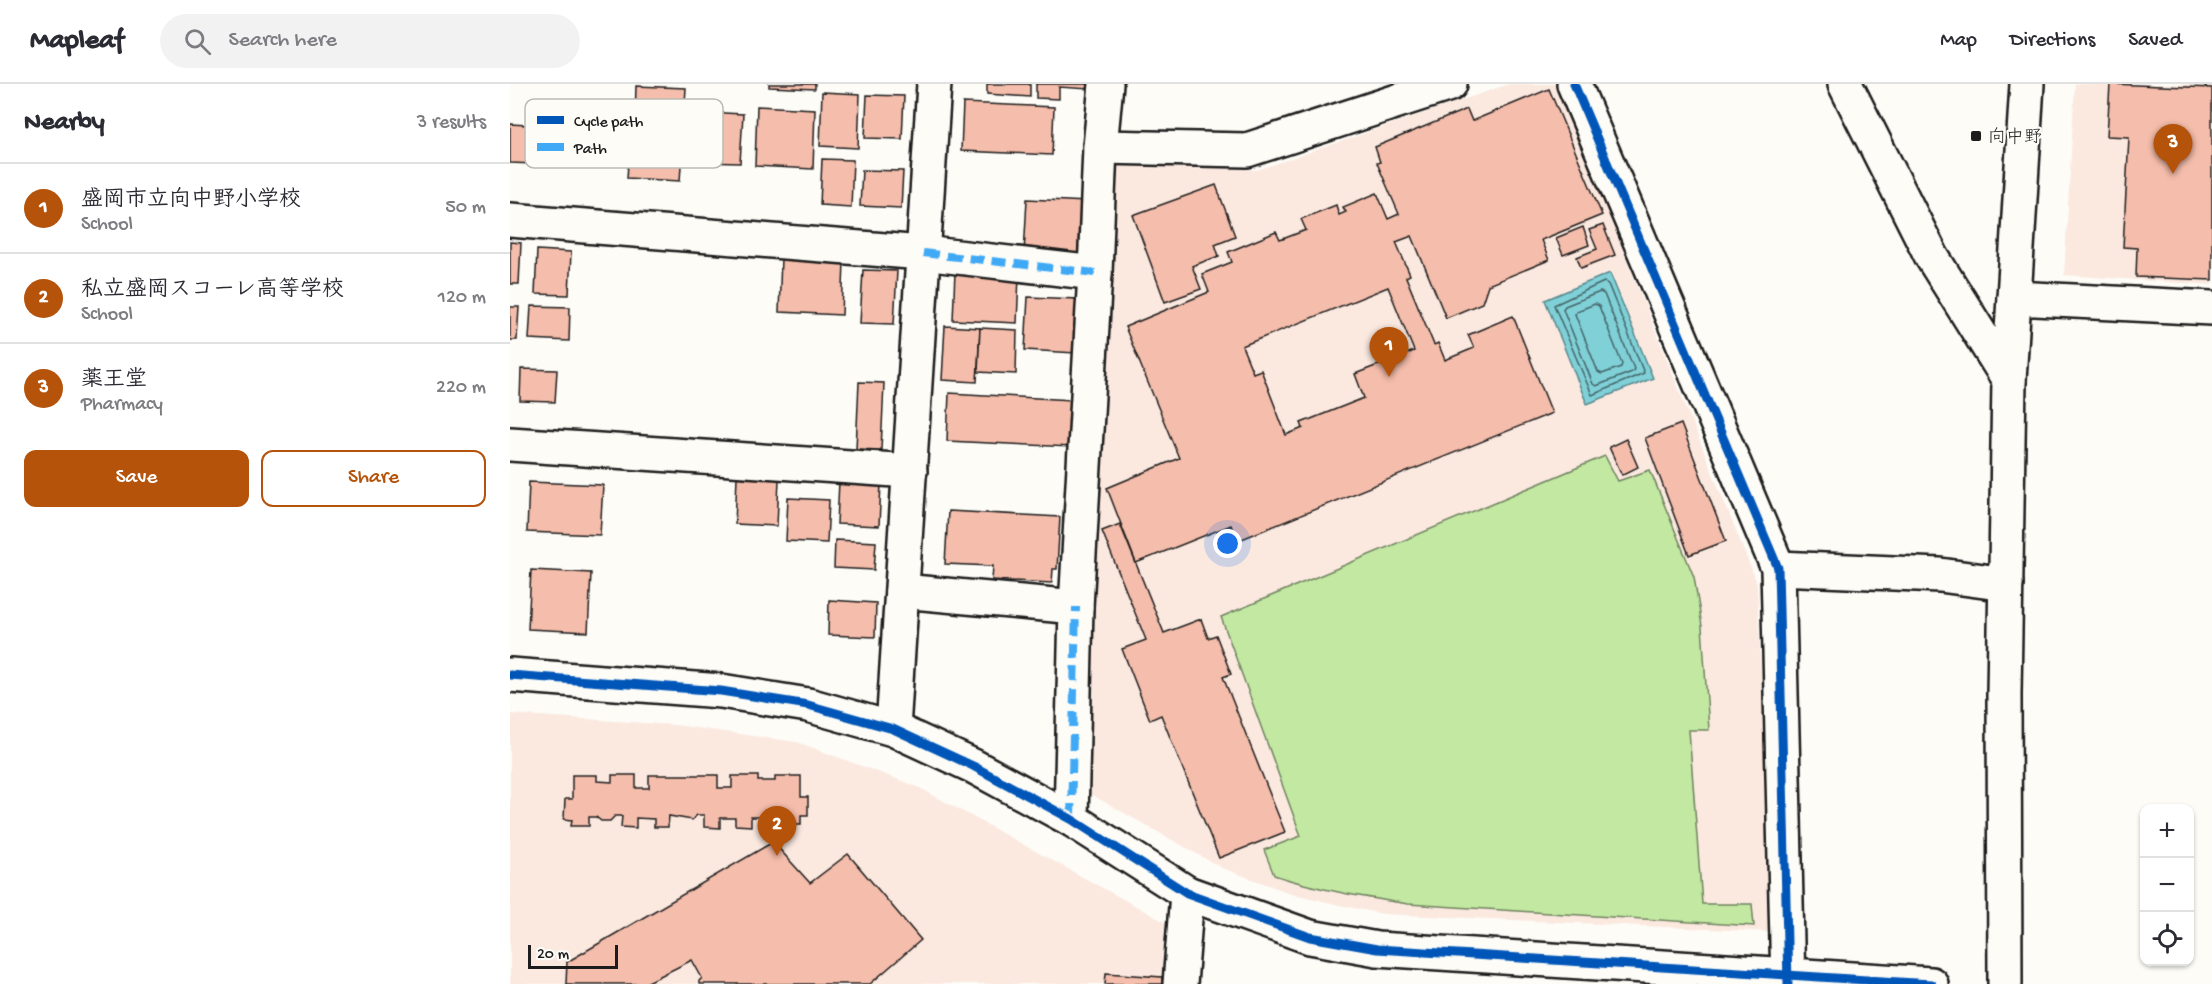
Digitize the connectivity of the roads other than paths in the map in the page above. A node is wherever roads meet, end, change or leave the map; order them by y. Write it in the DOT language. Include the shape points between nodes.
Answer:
graph roads {
  1 [pos="934,84"];
  2 [pos="1106,84"];
  3 [pos="1450,84"];
  4 [pos="1574,84"];
  5 [pos="1845,84"];
  6 [pos="2027,84"];
  7 [pos="1100,147"];
  8 [pos="510,220"];
  9 [pos="923,253"];
  10 [pos="1095,273"];
  11 [pos="2014,298"];
  12 [pos="2212,308"];
  13 [pos="2009,380"];
  14 [pos="510,444"];
  15 [pos="909,471"];
  16 [pos="1778,568"];
  17 [pos="2006,584"];
  18 [pos="902,591"];
  19 [pos="1076,608"];
  20 [pos="510,675"];
  21 [pos="893,729"];
  22 [pos="1071,819"];
  23 [pos="1187,893"];
  24 [pos="1788,979"];
  25 [pos="1180,984"];
  26 [pos="1931,984"];
  27 [pos="2005,984"];
  1 -- 9 [label="street"];
  2 -- 7 [label="street"];
  3 -- 7 [label="street" via="1247,150"];
  4 -- 16 [label="street"];
  5 -- 13 [label="street" via="1932,257"];
  6 -- 11 [label="street"];
  7 -- 10 [label="street"];
  8 -- 9 [label="street"];
  9 -- 10 [label="street"];
  9 -- 15 [label="street"];
  10 -- 19 [label="street"];
  11 -- 12 [label="street"];
  11 -- 13 [label="street"];
  13 -- 17 [label="street"];
  14 -- 15 [label="street"];
  15 -- 18 [label="street"];
  16 -- 17 [label="street" via="1940,575"];
  16 -- 24 [label="street"];
  17 -- 27 [label="street"];
  18 -- 19 [label="street"];
  18 -- 21 [label="street"];
  19 -- 22 [label="street"];
  20 -- 21 [label="street" via="722,691 808,705"];
  21 -- 22 [label="street" via="973,766"];
  22 -- 23 [label="street"];
  23 -- 24 [label="street" via="1310,937 1377,949"];
  23 -- 25 [label="street"];
  24 -- 26 [label="street"];
}
